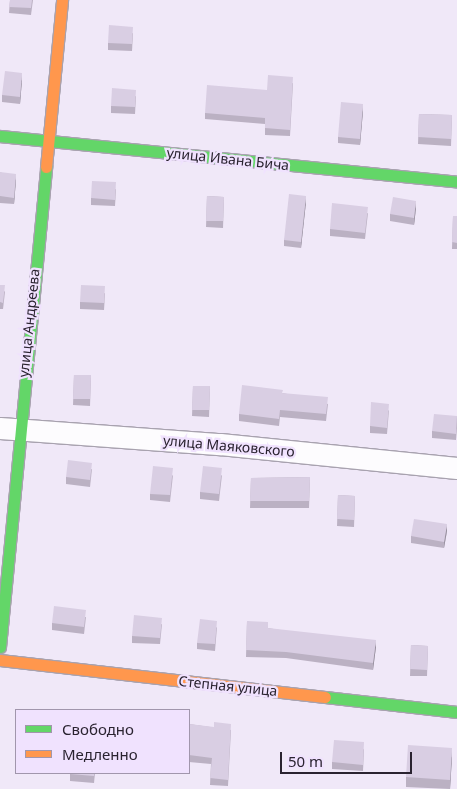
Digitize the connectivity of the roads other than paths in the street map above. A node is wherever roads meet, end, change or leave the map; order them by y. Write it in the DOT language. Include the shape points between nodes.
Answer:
graph roads {
  1 [pos="62,0"];
  2 [pos="0,136"];
  3 [pos="46,142"];
  4 [pos="457,182"];
  5 [pos="9,429"];
  6 [pos="457,468"];
  7 [pos="0,647"];
  8 [pos="0,660"];
  9 [pos="457,712"];
  1 -- 3 [label="street, улица Андреева"];
  2 -- 3 [label="street, улица Ивана Бича"];
  3 -- 4 [label="street, улица Ивана Бича"];
  3 -- 5 [label="street, улица Андреева"];
  5 -- 6 [label="street, улица Маяковского" via="220,444"];
  5 -- 7 [label="street, улица Андреева"];
  8 -- 9 [label="street, Степная улица"];
}
